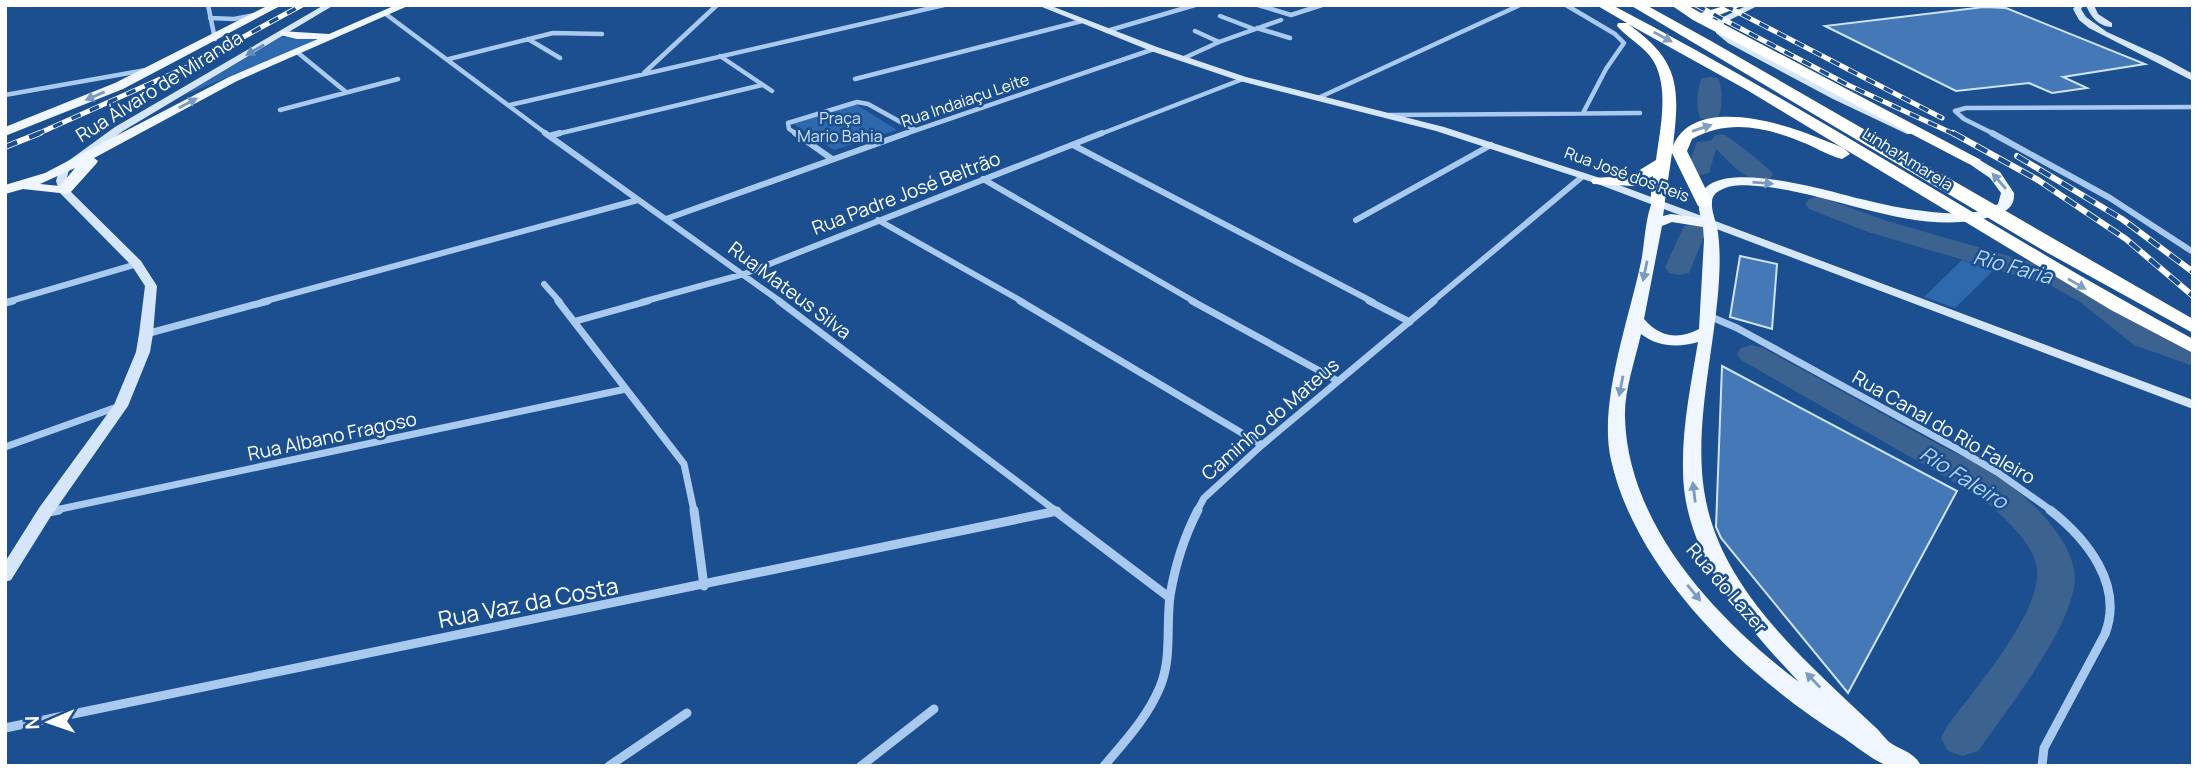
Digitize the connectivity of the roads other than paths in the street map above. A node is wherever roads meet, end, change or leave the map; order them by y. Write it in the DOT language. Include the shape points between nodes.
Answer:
graph roads {
  1 [pos="208,5"];
  2 [pos="277,5"];
  3 [pos="330,5"];
  4 [pos="405,5"];
  5 [pos="717,5"];
  6 [pos="944,5"];
  7 [pos="1041,5"];
  8 [pos="1195,5"];
  9 [pos="1258,5"];
  10 [pos="1322,5"];
  11 [pos="1520,5"];
  12 [pos="1566,5"];
  13 [pos="1592,5"];
  14 [pos="1602,5"];
  15 [pos="1636,5"];
  16 [pos="1655,5"];
  17 [pos="1677,5"];
  18 [pos="1738,5"];
  19 [pos="1755,5"];
  20 [pos="2080,5"];
  21 [pos="2090,5"];
  22 [pos="266,12"];
  23 [pos="387,15"];
  24 [pos="1220,16"];
  25 [pos="210,18"];
  26 [pos="2084,19"];
  27 [pos="1281,20"];
  28 [pos="1082,21"];
  29 [pos="1720,22"];
  30 [pos="1256,29"];
  31 [pos="1107,30"];
  32 [pos="1195,31"];
  33 [pos="346,32"];
  34 [pos="284,33"];
  35 [pos="602,34"];
  36 [pos="1290,37"];
  37 [pos="215,39"];
  38 [pos="528,39"];
  39 [pos="1219,42"];
  40 [pos="2146,46"];
  41 [pos="1154,49"];
  42 [pos="297,52"];
  43 [pos="720,56"];
  44 [pos="560,58"];
  45 [pos="449,59"];
  46 [pos="1182,59"];
  47 [pos="2169,64"];
  48 [pos="156,68"];
  49 [pos="643,74"];
  50 [pos="2193,78"];
  51 [pos="398,79"];
  52 [pos="855,79"];
  53 [pos="1243,79"];
  54 [pos="762,85"];
  55 [pos="346,92"];
  56 [pos="772,92"];
  57 [pos="5,94"];
  58 [pos="1318,98"];
  59 [pos="510,105"];
  60 [pos="2193,107"];
  61 [pos="280,110"];
  62 [pos="1583,113"];
  63 [pos="1640,113"];
  64 [pos="1387,115"];
  65 [pos="915,130"];
  66 [pos="5,132"];
  67 [pos="128,135"];
  68 [pos="549,136"];
  69 [pos="1073,145"];
  70 [pos="1491,145"];
  71 [pos="832,159"];
  72 [pos="1973,160"];
  73 [pos="1905,162"];
  74 [pos="1662,163"];
  75 [pos="64,169"];
  76 [pos="983,179"];
  77 [pos="1591,179"];
  78 [pos="1912,185"];
  79 [pos="21,186"];
  80 [pos="5,190"];
  81 [pos="64,191"];
  82 [pos="638,200"];
  83 [pos="1704,202"];
  84 [pos="1658,203"];
  85 [pos="1961,205"];
  86 [pos="666,219"];
  87 [pos="878,219"];
  88 [pos="1356,220"];
  89 [pos="1656,223"];
  90 [pos="1710,223"];
  91 [pos="2193,252"];
  92 [pos="137,264"];
  93 [pos="744,274"];
  94 [pos="544,284"];
  95 [pos="5,303"];
  96 [pos="1635,319"];
  97 [pos="576,321"];
  98 [pos="1410,322"];
  99 [pos="1709,323"];
  100 [pos="2193,327"];
  101 [pos="146,334"];
  102 [pos="2193,347"];
  103 [pos="1338,381"];
  104 [pos="626,390"];
  105 [pos="2193,405"];
  106 [pos="121,406"];
  107 [pos="1262,445"];
  108 [pos="5,447"];
  109 [pos="1057,511"];
  110 [pos="45,512"];
  111 [pos="5,576"];
  112 [pos="704,586"];
  113 [pos="1170,598"];
  114 [pos="934,709"];
  115 [pos="687,713"];
  116 [pos="5,728"];
  117 [pos="1878,746"];
  118 [pos="609,766"];
  119 [pos="861,766"];
  120 [pos="1104,766"];
  121 [pos="1909,766"];
  122 [pos="2042,766"];
  1 -- 25 [label="street"];
  2 -- 22 [label="main road"];
  3 -- 34 [label="street, Rua Álvaro de Miranda"];
  4 -- 23 [label="main road"];
  5 -- 49 [label="street"];
  6 -- 43 [label="street"];
  7 -- 28 [label="street, Rua José dos Reis"];
  8 -- 31 [label="street"];
  9 -- 10 [label="street" via="1291,15"];
  11 -- 58 [label="street"];
  12 -- 62 [label="street" via="1623,43"];
  13 -- 74 [label="highway" via="1640,38 1667,76"];
  14 -- 78 [label="highway, Linha Amarela, one-way" via="1730,74"];
  15 -- 73 [label="highway, Linha Amarela"];
  16 -- 18 [label="highway" via="1700,17"];
  17 -- 72 [label="highway"];
  19 -- 29 [label="street"];
  20 -- 26 [label="street" via="2077,12"];
  21 -- 40 [label="street" via="2100,20"];
  22 -- 25 [label="street" via="234,19"];
  22 -- 37 [label="main road"];
  23 -- 33 [label="main road"];
  23 -- 45 [label="street, Rua Mateus Silva"];
  24 -- 30 [label="street"];
  25 -- 37 [label="street"];
  26 -- 40 [label="street"];
  26 -- 47 [label="street"];
  27 -- 30 [label="street"];
  28 -- 31 [label="street, Rua José dos Reis"];
  28 -- 52 [label="street"];
  29 -- 72 [label="street" via="1719,31 1731,41 1873,116"];
  29 -- 73 [label="highway" via="1710,27 1715,36 1832,107"];
  30 -- 36 [label="street"];
  30 -- 39 [label="street"];
  31 -- 41 [label="street, Rua José dos Reis"];
  32 -- 39 [label="street"];
  33 -- 34 [label="main road"];
  33 -- 42 [label="main road"];
  34 -- 75 [label="street, Rua Álvaro de Miranda, one-way" via="119,129"];
  35 -- 38 [label="street" via="558,32"];
  37 -- 48 [label="main road"];
  38 -- 44 [label="street"];
  38 -- 45 [label="street"];
  39 -- 46 [label="street"];
  40 -- 47 [label="street"];
  41 -- 46 [label="street, Rua José dos Reis"];
  41 -- 65 [label="street, Rua Indaiaçu Leite"];
  42 -- 55 [label="street"];
  67 -- 42 [label="main road, one-way" via="233,79"];
  43 -- 49 [label="street"];
  43 -- 54 [label="street"];
  45 -- 59 [label="street, Rua Mateus Silva"];
  46 -- 53 [label="street, Rua José dos Reis"];
  47 -- 50 [label="street"];
  48 -- 57 [label="street"];
  48 -- 66 [label="main road, one-way"];
  49 -- 59 [label="street"];
  51 -- 55 [label="street"];
  53 -- 58 [label="street, Rua José dos Reis"];
  53 -- 69 [label="street, Rua Padre José Beltrão"];
  54 -- 56 [label="street"];
  54 -- 68 [label="street"];
  55 -- 61 [label="street"];
  58 -- 64 [label="street, Rua José dos Reis"];
  59 -- 68 [label="street, Rua Mateus Silva"];
  60 -- 91 [label="street" via="1955,111 2131,209"];
  62 -- 63 [label="street"];
  62 -- 64 [label="street"];
  64 -- 70 [label="street, Rua José dos Reis"];
  65 -- 71 [label="street, Rua Indaiaçu Leite"];
  65 -- 71 [label="street" via="857,102 788,122 789,129"];
  67 -- 75 [label="main road"];
  67 -- 81 [label="main road" via="81,169"];
  68 -- 82 [label="street, Rua Mateus Silva"];
  69 -- 76 [label="street, Rua Padre José Beltrão"];
  69 -- 98 [label="street"];
  70 -- 77 [label="street, Rua José dos Reis"];
  70 -- 88 [label="street"];
  71 -- 86 [label="street, Rua Indaiaçu Leite"];
  83 -- 72 [label="main road, one-way" via="1715,187 1745,182 1781,185 1914,213 1991,214 2004,207 2007,191 2000,178"];
  73 -- 85 [label="highway, Linha Amarela"];
  74 -- 77 [label="highway" via="1634,181"];
  74 -- 84 [label="highway"];
  75 -- 79 [label="main road"];
  75 -- 81 [label="street"];
  76 -- 87 [label="street, Rua Padre José Beltrão"];
  76 -- 103 [label="street"];
  77 -- 84 [label="street, Rua José dos Reis"];
  77 -- 98 [label="street, Caminho do Mateus"];
  83 -- 78 [label="highway, one-way" via="1682,161 1681,142 1691,131 1723,123 1755,124 1799,135"];
  78 -- 85 [label="highway, Linha Amarela"];
  79 -- 80 [label="main road"];
  79 -- 81 [label="main road"];
  81 -- 92 [label="street"];
  82 -- 86 [label="street, Rua Mateus Silva"];
  82 -- 101 [label="street"];
  83 -- 90 [label="main road, Rua do Lazer"];
  84 -- 89 [label="main road, Rua do Lazer"];
  84 -- 90 [label="street, Rua José dos Reis"];
  85 -- 100 [label="highway, Linha Amarela"];
  85 -- 102 [label="highway, Linha Amarela, one-way" via="2057,273"];
  86 -- 93 [label="street, Rua Mateus Silva"];
  87 -- 93 [label="street, Rua Padre José Beltrão"];
  87 -- 107 [label="street"];
  89 -- 90 [label="main road" via="1671,218"];
  89 -- 96 [label="main road, Rua do Lazer, one-way"];
  90 -- 99 [label="main road, Rua do Lazer"];
  90 -- 105 [label="street, Rua José dos Reis"];
  92 -- 95 [label="street"];
  92 -- 101 [label="street" via="151,286"];
  93 -- 97 [label="street, Rua Padre José Beltrão"];
  93 -- 109 [label="street, Rua Mateus Silva"];
  94 -- 97 [label="street"];
  96 -- 99 [label="main road" via="1653,336 1671,341 1696,339"];
  96 -- 117 [label="main road, Rua do Lazer, one-way" via="1616,430 1622,467 1643,519 1680,576 1738,640 1814,706"];
  97 -- 104 [label="street"];
  98 -- 103 [label="street, Caminho do Mateus"];
  117 -- 99 [label="main road, Rua do Lazer, one-way" via="1756,617 1727,579 1704,534 1692,474"];
  99 -- 122 [label="street, Rua Canal do Rio Faleiro" via="1737,328 1993,470 2049,507 2086,545 2104,579 2111,614 2105,634 2044,748"];
  101 -- 106 [label="street"];
  103 -- 107 [label="street, Caminho do Mateus"];
  104 -- 110 [label="street, Rua Albano Fragoso"];
  104 -- 112 [label="street" via="684,464"];
  106 -- 108 [label="street"];
  106 -- 110 [label="street"];
  107 -- 113 [label="street, Caminho do Mateus" via="1203,498 1184,538"];
  109 -- 112 [label="street, Rua Vaz da Costa"];
  109 -- 113 [label="street, Rua Mateus Silva"];
  110 -- 111 [label="street"];
  112 -- 116 [label="street, Rua Vaz da Costa"];
  113 -- 120 [label="street, Caminho do Mateus" via="1161,685 1144,719"];
  114 -- 119 [label="street"];
  115 -- 118 [label="street"];
  117 -- 121 [label="main road, Rua do Lazer"];
}
